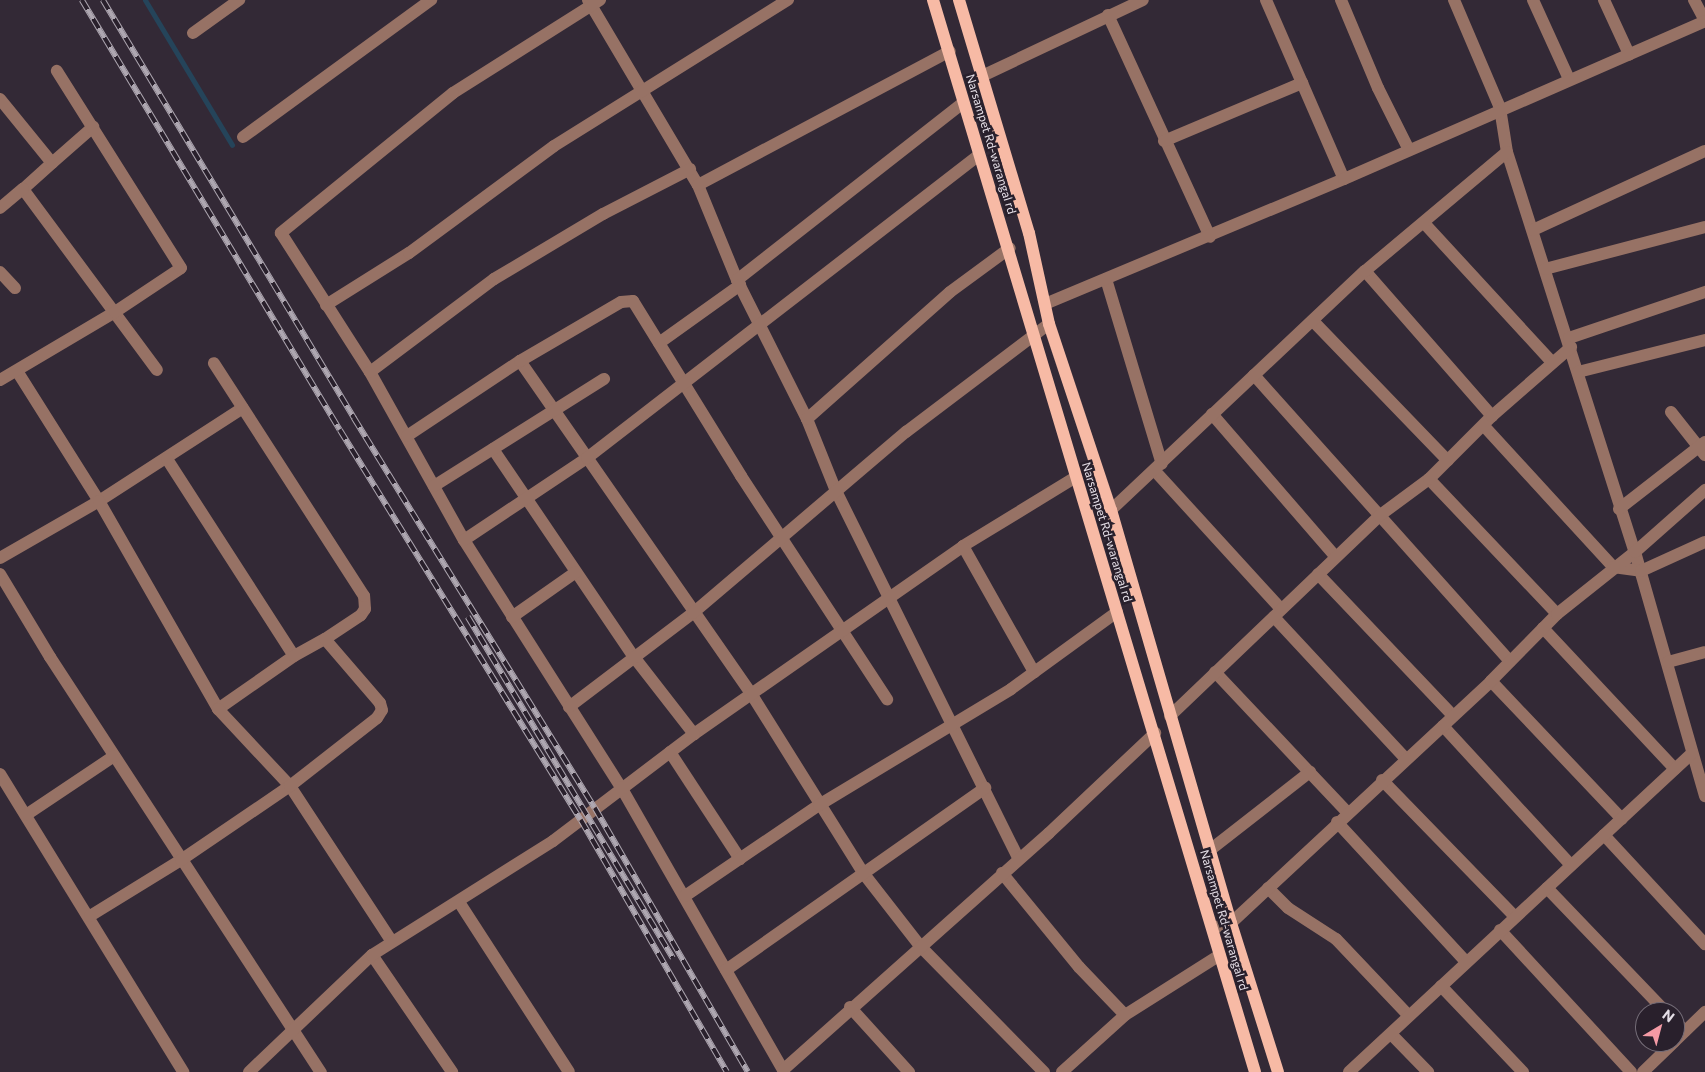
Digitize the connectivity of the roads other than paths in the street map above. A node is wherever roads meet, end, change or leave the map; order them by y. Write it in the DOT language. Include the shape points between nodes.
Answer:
graph roads {
  1 [pos="239,0"];
  2 [pos="431,0"];
  3 [pos="788,0"];
  4 [pos="933,0"];
  5 [pos="959,0"];
  6 [pos="1143,0"];
  7 [pos="1266,0"];
  8 [pos="1341,0"];
  9 [pos="1454,0"];
  10 [pos="1533,0"];
  11 [pos="1604,0"];
  12 [pos="1694,0"];
  13 [pos="593,2"];
  14 [pos="1108,15"];
  15 [pos="1705,21"];
  16 [pos="193,33"];
  17 [pos="950,51"];
  18 [pos="1629,54"];
  19 [pos="58,71"];
  20 [pos="980,77"];
  21 [pos="1569,79"];
  22 [pos="1302,84"];
  23 [pos="642,88"];
  24 [pos="0,98"];
  25 [pos="963,103"];
  26 [pos="1500,108"];
  27 [pos="93,127"];
  28 [pos="243,137"];
  29 [pos="1164,141"];
  30 [pos="1409,150"];
  31 [pos="1705,151"];
  32 [pos="1507,152"];
  33 [pos="979,155"];
  34 [pos="52,163"];
  35 [pos="690,169"];
  36 [pos="1344,179"];
  37 [pos="698,185"];
  38 [pos="23,189"];
  39 [pos="0,208"];
  40 [pos="1424,223"];
  41 [pos="1705,227"];
  42 [pos="1533,230"];
  43 [pos="1210,237"];
  44 [pos="1010,248"];
  45 [pos="1545,269"];
  46 [pos="1365,271"];
  47 [pos="0,272"];
  48 [pos="1106,279"];
  49 [pos="739,282"];
  50 [pos="15,288"];
  51 [pos="1705,292"];
  52 [pos="1045,304"];
  53 [pos="326,305"];
  54 [pos="115,312"];
  55 [pos="1313,321"];
  56 [pos="760,323"];
  57 [pos="1049,324"];
  58 [pos="1034,336"];
  59 [pos="1705,340"];
  60 [pos="659,343"];
  61 [pos="1570,343"];
  62 [pos="520,361"];
  63 [pos="1552,362"];
  64 [pos="214,363"];
  65 [pos="157,370"];
  66 [pos="17,371"];
  67 [pos="370,372"];
  68 [pos="1578,372"];
  69 [pos="1254,375"];
  70 [pos="0,380"];
  71 [pos="604,380"];
  72 [pos="683,384"];
  73 [pos="243,408"];
  74 [pos="554,410"];
  75 [pos="1671,412"];
  76 [pos="1212,414"];
  77 [pos="807,419"];
  78 [pos="1488,421"];
  79 [pos="407,436"];
  80 [pos="1703,448"];
  81 [pos="494,449"];
  82 [pos="587,458"];
  83 [pos="167,459"];
  84 [pos="1448,461"];
  85 [pos="1159,468"];
  86 [pos="1076,476"];
  87 [pos="1429,479"];
  88 [pos="434,486"];
  89 [pos="1705,490"];
  90 [pos="836,491"];
  91 [pos="526,499"];
  92 [pos="99,501"];
  93 [pos="1619,509"];
  94 [pos="1111,510"];
  95 [pos="1379,516"];
  96 [pos="780,536"];
  97 [pos="464,540"];
  98 [pos="1705,542"];
  99 [pos="963,546"];
  100 [pos="1635,552"];
  101 [pos="1335,556"];
  102 [pos="0,558"];
  103 [pos="1613,567"];
  104 [pos="1641,571"];
  105 [pos="576,572"];
  106 [pos="0,574"];
  107 [pos="1318,574"];
  108 [pos="891,596"];
  109 [pos="1117,612"];
  110 [pos="693,613"];
  111 [pos="1277,613"];
  112 [pos="1557,614"];
  113 [pos="512,617"];
  114 [pos="1543,628"];
  115 [pos="842,630"];
  116 [pos="325,639"];
  117 [pos="1705,652"];
  118 [pos="294,656"];
  119 [pos="634,657"];
  120 [pos="1510,661"];
  121 [pos="1668,662"];
  122 [pos="1034,672"];
  123 [pos="1215,672"];
  124 [pos="1491,681"];
  125 [pos="752,695"];
  126 [pos="887,699"];
  127 [pos="569,707"];
  128 [pos="218,709"];
  129 [pos="1170,716"];
  130 [pos="1453,716"];
  131 [pos="953,722"];
  132 [pos="1443,726"];
  133 [pos="1155,733"];
  134 [pos="694,734"];
  135 [pos="670,752"];
  136 [pos="1692,753"];
  137 [pos="114,756"];
  138 [pos="1406,759"];
  139 [pos="1675,769"];
  140 [pos="1310,772"];
  141 [pos="0,774"];
  142 [pos="1382,780"];
  143 [pos="290,786"];
  144 [pos="621,787"];
  145 [pos="985,788"];
  146 [pos="1705,796"];
  147 [pos="820,805"];
  148 [pos="1347,812"];
  149 [pos="26,815"];
  150 [pos="1622,819"];
  151 [pos="1337,822"];
  152 [pos="1604,835"];
  153 [pos="1210,850"];
  154 [pos="740,859"];
  155 [pos="1019,859"];
  156 [pos="181,860"];
  157 [pos="1572,864"];
  158 [pos="1002,873"];
  159 [pos="864,874"];
  160 [pos="1268,888"];
  161 [pos="1546,888"];
  162 [pos="685,896"];
  163 [pos="459,902"];
  164 [pos="90,916"];
  165 [pos="1515,918"];
  166 [pos="1231,923"];
  167 [pos="1213,928"];
  168 [pos="1500,930"];
  169 [pos="392,942"];
  170 [pos="1705,944"];
  171 [pos="920,946"];
  172 [pos="372,955"];
  173 [pos="1220,955"];
  174 [pos="1466,962"];
  175 [pos="726,970"];
  176 [pos="1441,986"];
  177 [pos="1656,1002"];
  178 [pos="850,1007"];
  179 [pos="1705,1012"];
  180 [pos="1125,1015"];
  181 [pos="1408,1015"];
  182 [pos="292,1028"];
  183 [pos="1685,1031"];
  184 [pos="1392,1035"];
  185 [pos="1663,1052"];
  186 [pos="783,1071"];
  187 [pos="183,1072"];
  188 [pos="249,1072"];
  189 [pos="321,1072"];
  190 [pos="452,1072"];
  191 [pos="569,1072"];
  192 [pos="909,1072"];
  193 [pos="1044,1072"];
  194 [pos="1062,1072"];
  195 [pos="1255,1072"];
  196 [pos="1278,1072"];
  197 [pos="1350,1072"];
  198 [pos="1428,1072"];
  199 [pos="1523,1072"];
  200 [pos="1631,1072"];
  201 [pos="1643,1072"];
  1 -- 16 [label="street"];
  2 -- 28 [label="street"];
  3 -- 23 [label="street"];
  4 -- 17 [label="main road, Narsampet Rd-warangal rd"];
  5 -- 20 [label="main road, Narsampet Rd-warangal rd"];
  6 -- 14 [label="street"];
  7 -- 22 [label="street"];
  8 -- 30 [label="street" via="1378,88"];
  9 -- 26 [label="street"];
  10 -- 21 [label="street"];
  11 -- 18 [label="street"];
  12 -- 15 [label="street"];
  13 -- 23 [label="street"];
  13 -- 53 [label="street" via="453,93 281,233"];
  14 -- 20 [label="street"];
  14 -- 29 [label="street"];
  15 -- 18 [label="street"];
  17 -- 25 [label="main road, Narsampet Rd-warangal rd"];
  17 -- 37 [label="street"];
  18 -- 21 [label="street"];
  19 -- 27 [label="street"];
  20 -- 52 [label="main road, Narsampet Rd-warangal rd" via="1029,233"];
  21 -- 26 [label="street"];
  22 -- 29 [label="street"];
  22 -- 36 [label="street"];
  23 -- 35 [label="street"];
  23 -- 53 [label="street" via="554,146 409,252"];
  24 -- 34 [label="street"];
  25 -- 33 [label="main road, Narsampet Rd-warangal rd"];
  25 -- 49 [label="street"];
  26 -- 30 [label="street"];
  26 -- 32 [label="street"];
  27 -- 34 [label="street"];
  27 -- 54 [label="street" via="181,268"];
  29 -- 43 [label="street"];
  30 -- 36 [label="street"];
  31 -- 42 [label="street"];
  32 -- 40 [label="street"];
  32 -- 42 [label="street"];
  33 -- 44 [label="main road, Narsampet Rd-warangal rd"];
  33 -- 56 [label="street"];
  34 -- 38 [label="street"];
  35 -- 37 [label="street"];
  35 -- 67 [label="street" via="603,214 494,279"];
  36 -- 43 [label="street"];
  37 -- 49 [label="street"];
  38 -- 39 [label="street"];
  38 -- 54 [label="street"];
  40 -- 46 [label="street"];
  40 -- 63 [label="street"];
  41 -- 45 [label="street"];
  42 -- 45 [label="street"];
  43 -- 48 [label="street"];
  44 -- 58 [label="main road, Narsampet Rd-warangal rd"];
  44 -- 77 [label="street" via="950,292"];
  45 -- 61 [label="street"];
  46 -- 55 [label="street"];
  46 -- 78 [label="street"];
  47 -- 50 [label="street"];
  48 -- 52 [label="street"];
  48 -- 85 [label="street"];
  49 -- 56 [label="street"];
  49 -- 60 [label="street"];
  51 -- 61 [label="street"];
  52 -- 57 [label="main road, Narsampet Rd-warangal rd"];
  53 -- 67 [label="street"];
  54 -- 65 [label="street"];
  54 -- 66 [label="street"];
  55 -- 69 [label="street"];
  55 -- 84 [label="street"];
  56 -- 72 [label="street"];
  56 -- 77 [label="street"];
  57 -- 58 [label="street"];
  57 -- 94 [label="main road, Narsampet Rd-warangal rd"];
  58 -- 86 [label="main road, Narsampet Rd-warangal rd"];
  58 -- 90 [label="street" via="906,432"];
  59 -- 68 [label="street"];
  60 -- 62 [label="street" via="638,304 628,300"];
  60 -- 72 [label="street"];
  61 -- 63 [label="street"];
  61 -- 68 [label="street"];
  62 -- 74 [label="street"];
  62 -- 79 [label="street"];
  63 -- 78 [label="street"];
  64 -- 73 [label="street"];
  66 -- 70 [label="street"];
  66 -- 92 [label="street"];
  67 -- 79 [label="street"];
  68 -- 93 [label="street"];
  69 -- 76 [label="street"];
  69 -- 95 [label="street"];
  71 -- 74 [label="street"];
  72 -- 82 [label="street"];
  72 -- 96 [label="street"];
  73 -- 83 [label="street"];
  73 -- 116 [label="street" via="364,596 361,615"];
  74 -- 81 [label="street"];
  74 -- 82 [label="street"];
  75 -- 80 [label="street"];
  76 -- 85 [label="street"];
  76 -- 101 [label="street"];
  77 -- 90 [label="street"];
  78 -- 84 [label="street"];
  78 -- 103 [label="street"];
  79 -- 88 [label="street"];
  80 -- 93 [label="street"];
  81 -- 88 [label="street"];
  81 -- 91 [label="street"];
  82 -- 91 [label="street"];
  82 -- 110 [label="street"];
  83 -- 92 [label="street"];
  83 -- 118 [label="street"];
  84 -- 87 [label="street"];
  85 -- 94 [label="street"];
  85 -- 111 [label="street"];
  86 -- 99 [label="street"];
  86 -- 109 [label="main road, Narsampet Rd-warangal rd"];
  87 -- 95 [label="street"];
  87 -- 112 [label="street"];
  88 -- 97 [label="street"];
  89 -- 100 [label="street"];
  90 -- 96 [label="street"];
  90 -- 108 [label="street"];
  91 -- 97 [label="street"];
  91 -- 105 [label="street"];
  92 -- 102 [label="street"];
  92 -- 128 [label="street"];
  93 -- 100 [label="street"];
  94 -- 129 [label="main road, Narsampet Rd-warangal rd"];
  95 -- 101 [label="street"];
  95 -- 120 [label="street"];
  96 -- 110 [label="street"];
  96 -- 115 [label="street"];
  97 -- 113 [label="street"];
  98 -- 104 [label="street"];
  99 -- 108 [label="street"];
  99 -- 122 [label="street"];
  100 -- 103 [label="street"];
  100 -- 104 [label="street"];
  101 -- 107 [label="street"];
  103 -- 104 [label="street"];
  103 -- 112 [label="street"];
  104 -- 121 [label="street"];
  105 -- 113 [label="street"];
  105 -- 119 [label="street"];
  106 -- 137 [label="street"];
  107 -- 111 [label="street"];
  107 -- 130 [label="street"];
  108 -- 115 [label="street"];
  108 -- 131 [label="street"];
  109 -- 122 [label="street"];
  109 -- 133 [label="main road, Narsampet Rd-warangal rd"];
  110 -- 119 [label="street"];
  110 -- 125 [label="street"];
  111 -- 123 [label="street"];
  111 -- 138 [label="street"];
  112 -- 114 [label="street"];
  113 -- 127 [label="street"];
  114 -- 120 [label="street"];
  114 -- 139 [label="street"];
  115 -- 125 [label="street"];
  115 -- 126 [label="street"];
  116 -- 118 [label="street"];
  116 -- 143 [label="street" via="382,710 377,718"];
  117 -- 121 [label="street"];
  118 -- 128 [label="street"];
  119 -- 127 [label="street"];
  119 -- 134 [label="street"];
  120 -- 124 [label="street"];
  121 -- 136 [label="street"];
  122 -- 131 [label="street"];
  123 -- 129 [label="street"];
  123 -- 140 [label="street"];
  124 -- 130 [label="street"];
  124 -- 150 [label="street"];
  125 -- 134 [label="street"];
  125 -- 147 [label="street"];
  127 -- 144 [label="street"];
  128 -- 143 [label="street"];
  129 -- 153 [label="main road, Narsampet Rd-warangal rd"];
  130 -- 132 [label="street"];
  131 -- 145 [label="street"];
  131 -- 147 [label="street"];
  132 -- 138 [label="street"];
  132 -- 157 [label="street"];
  133 -- 155 [label="street"];
  133 -- 167 [label="main road, Narsampet Rd-warangal rd"];
  134 -- 135 [label="street"];
  135 -- 144 [label="street"];
  135 -- 154 [label="street"];
  136 -- 139 [label="street"];
  136 -- 146 [label="street"];
  137 -- 149 [label="street"];
  137 -- 156 [label="street"];
  138 -- 142 [label="street"];
  139 -- 150 [label="street"];
  140 -- 148 [label="street"];
  140 -- 153 [label="street"];
  141 -- 149 [label="street"];
  142 -- 148 [label="street"];
  142 -- 165 [label="street"];
  143 -- 156 [label="street"];
  143 -- 169 [label="street"];
  144 -- 162 [label="street"];
  144 -- 163 [label="street" via="554,841"];
  145 -- 155 [label="street"];
  145 -- 159 [label="street"];
  147 -- 154 [label="street"];
  147 -- 159 [label="street"];
  148 -- 151 [label="street"];
  149 -- 164 [label="street"];
  150 -- 152 [label="street"];
  151 -- 160 [label="street"];
  151 -- 174 [label="street"];
  152 -- 157 [label="street"];
  152 -- 170 [label="street"];
  153 -- 166 [label="main road, Narsampet Rd-warangal rd"];
  154 -- 162 [label="street"];
  155 -- 158 [label="street"];
  156 -- 164 [label="street"];
  156 -- 182 [label="street"];
  157 -- 161 [label="street"];
  158 -- 171 [label="street"];
  158 -- 180 [label="street" via="1079,967"];
  159 -- 171 [label="street"];
  159 -- 175 [label="street"];
  160 -- 166 [label="street"];
  160 -- 181 [label="street" via="1288,908 1336,939"];
  161 -- 165 [label="street"];
  161 -- 177 [label="street"];
  162 -- 175 [label="street"];
  163 -- 169 [label="street"];
  163 -- 191 [label="street"];
  164 -- 187 [label="street"];
  165 -- 168 [label="street"];
  166 -- 167 [label="street"];
  166 -- 196 [label="main road, Narsampet Rd-warangal rd"];
  167 -- 173 [label="main road, Narsampet Rd-warangal rd"];
  168 -- 174 [label="street"];
  168 -- 200 [label="street"];
  169 -- 172 [label="street"];
  171 -- 178 [label="street"];
  171 -- 193 [label="street"];
  172 -- 182 [label="street"];
  172 -- 190 [label="street"];
  173 -- 180 [label="street"];
  173 -- 195 [label="main road, Narsampet Rd-warangal rd"];
  174 -- 176 [label="street"];
  175 -- 186 [label="street"];
  176 -- 181 [label="street"];
  176 -- 199 [label="street"];
  178 -- 186 [label="street"];
  178 -- 192 [label="street"];
  179 -- 183 [label="street"];
  180 -- 194 [label="street"];
  181 -- 184 [label="street"];
  182 -- 188 [label="street"];
  182 -- 189 [label="street"];
  184 -- 197 [label="street"];
  184 -- 198 [label="street"];
  185 -- 201 [label="street"];
}
